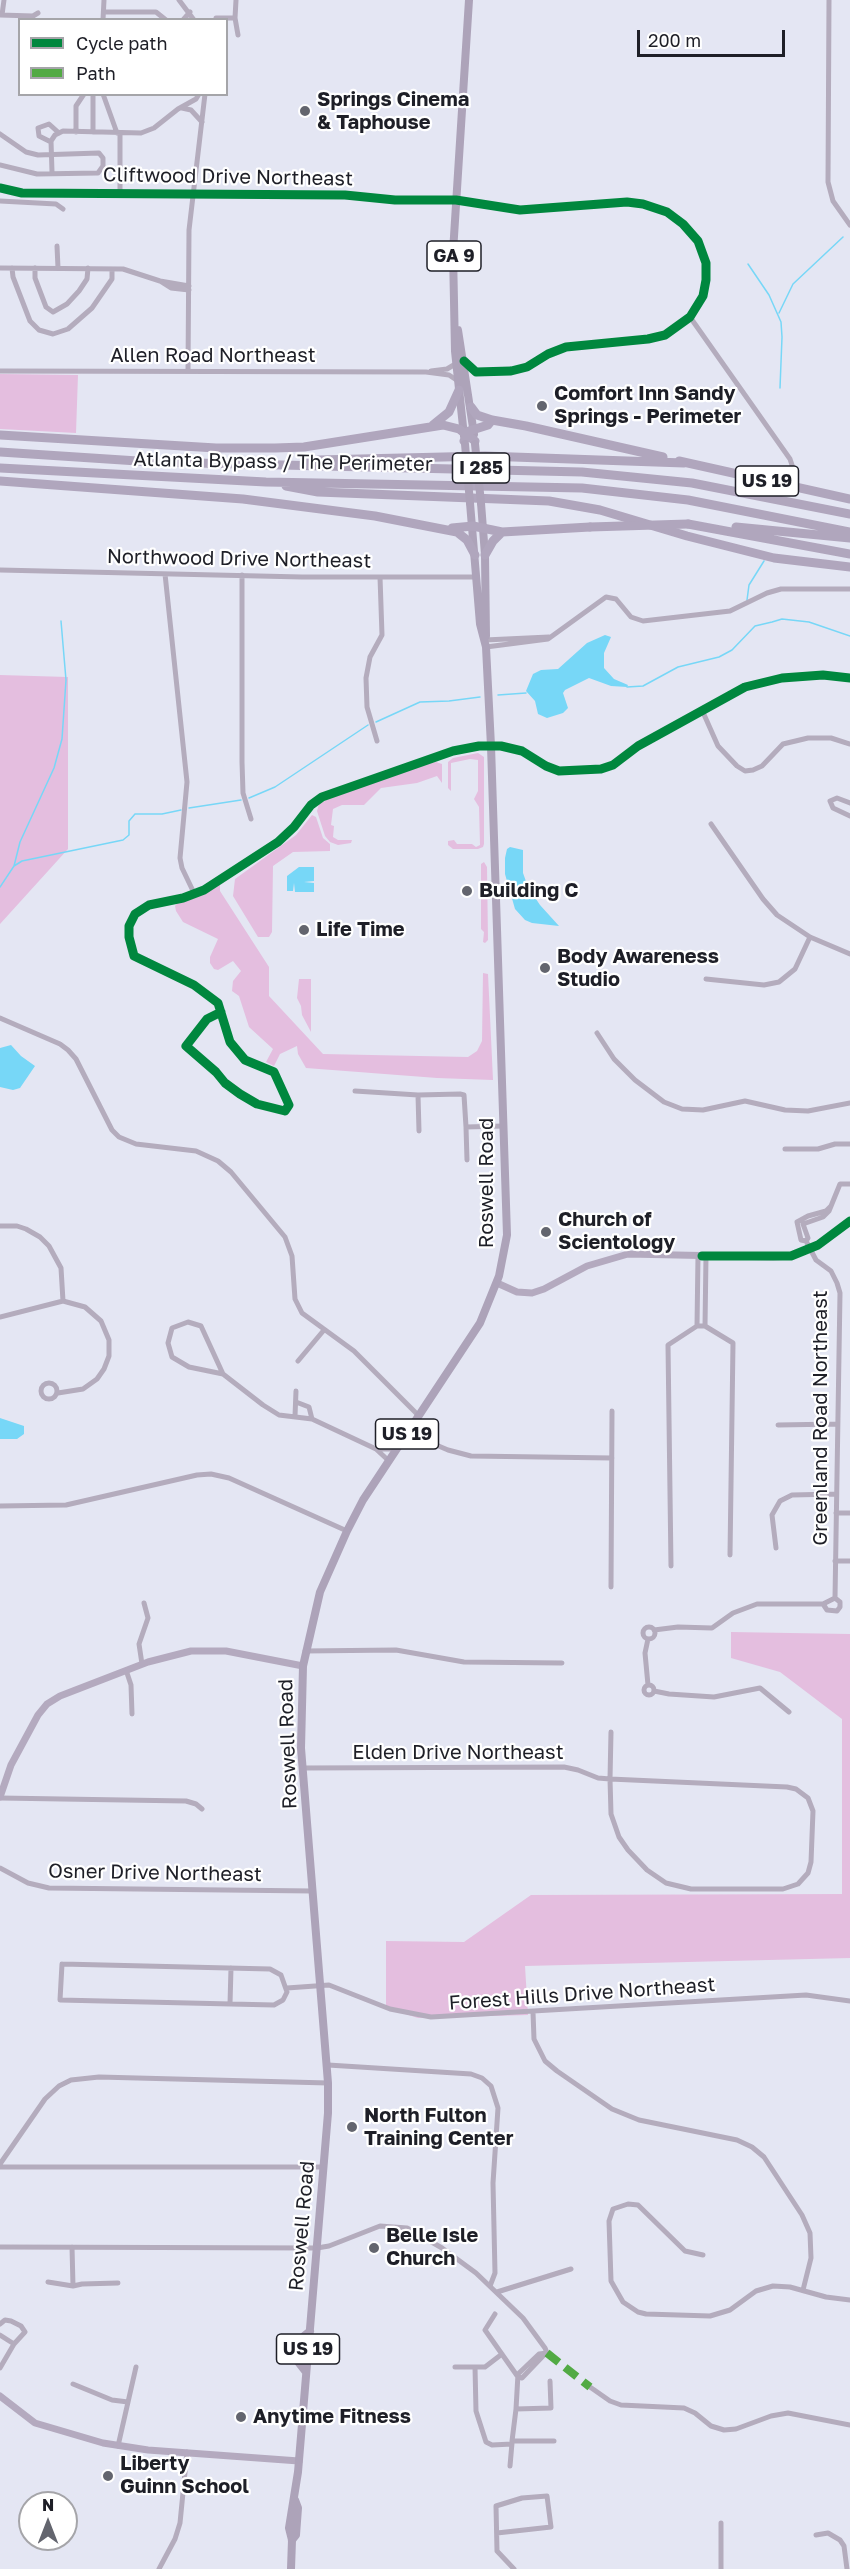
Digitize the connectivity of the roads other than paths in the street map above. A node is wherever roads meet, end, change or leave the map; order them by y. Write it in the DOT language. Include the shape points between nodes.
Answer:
graph roads {
  1 [pos="4,0"];
  2 [pos="104,0"];
  3 [pos="179,0"];
  4 [pos="236,0"];
  5 [pos="469,0"];
  6 [pos="829,0"];
  7 [pos="104,12"];
  8 [pos="190,12"];
  9 [pos="39,13"];
  10 [pos="1,15"];
  11 [pos="104,18"];
  12 [pos="164,18"];
  13 [pos="185,18"];
  14 [pos="193,18"];
  15 [pos="216,18"];
  16 [pos="235,18"];
  17 [pos="238,35"];
  18 [pos="83,96"];
  19 [pos="93,96"];
  20 [pos="104,96"];
  21 [pos="197,96"];
  22 [pos="205,96"];
  23 [pos="178,109"];
  24 [pos="202,122"];
  25 [pos="76,132"];
  26 [pos="93,132"];
  27 [pos="59,133"];
  28 [pos="119,133"];
  29 [pos="0,134"];
  30 [pos="51,142"];
  31 [pos="52,154"];
  32 [pos="0,165"];
  33 [pos="52,172"];
  34 [pos="0,188"];
  35 [pos="120,193"];
  36 [pos="194,194"];
  37 [pos="456,200"];
  38 [pos="0,201"];
  39 [pos="63,209"];
  40 [pos="850,225"];
  41 [pos="57,246"];
  42 [pos="0,268"];
  43 [pos="12,268"];
  44 [pos="35,268"];
  45 [pos="58,268"];
  46 [pos="88,268"];
  47 [pos="112,268"];
  48 [pos="189,288"];
  49 [pos="690,317"];
  50 [pos="460,362"];
  51 [pos="0,371"];
  52 [pos="188,371"];
  53 [pos="426,372"];
  54 [pos="476,372"];
  55 [pos="468,382"];
  56 [pos="459,386"];
  57 [pos="471,406"];
  58 [pos="492,420"];
  59 [pos="428,427"];
  60 [pos="0,435"];
  61 [pos="467,436"];
  62 [pos="475,442"];
  63 [pos="0,452"];
  64 [pos="684,463"];
  65 [pos="289,466"];
  66 [pos="0,468"];
  67 [pos="790,477"];
  68 [pos="0,481"];
  69 [pos="266,482"];
  70 [pos="850,499"];
  71 [pos="850,514"];
  72 [pos="688,525"];
  73 [pos="478,526"];
  74 [pos="449,529"];
  75 [pos="502,532"];
  76 [pos="850,532"];
  77 [pos="850,538"];
  78 [pos="850,554"];
  79 [pos="475,555"];
  80 [pos="486,555"];
  81 [pos="850,567"];
  82 [pos="0,570"];
  83 [pos="165,574"];
  84 [pos="242,575"];
  85 [pos="380,577"];
  86 [pos="477,577"];
  87 [pos="850,589"];
  88 [pos="486,644"];
  89 [pos="850,678"];
  90 [pos="702,710"];
  91 [pos="377,741"];
  92 [pos="850,744"];
  93 [pos="491,746"];
  94 [pos="850,803"];
  95 [pos="850,816"];
  96 [pos="251,819"];
  97 [pos="711,824"];
  98 [pos="194,893"];
  99 [pos="810,937"];
  100 [pos="850,954"];
  101 [pos="706,980"];
  102 [pos="221,1012"];
  103 [pos="0,1018"];
  104 [pos="597,1033"];
  105 [pos="355,1091"];
  106 [pos="418,1095"];
  107 [pos="850,1103"];
  108 [pos="504,1126"];
  109 [pos="466,1127"];
  110 [pos="419,1131"];
  111 [pos="850,1144"];
  112 [pos="785,1149"];
  113 [pos="467,1160"];
  114 [pos="850,1184"];
  115 [pos="850,1221"];
  116 [pos="0,1226"];
  117 [pos="811,1249"];
  118 [pos="702,1256"];
  119 [pos="497,1283"];
  120 [pos="63,1300"];
  121 [pos="0,1317"];
  122 [pos="698,1326"];
  123 [pos="705,1326"];
  124 [pos="324,1330"];
  125 [pos="298,1361"];
  126 [pos="223,1374"];
  127 [pos="296,1391"];
  128 [pos="58,1393"];
  129 [pos="296,1402"];
  130 [pos="612,1412"];
  131 [pos="295,1416"];
  132 [pos="419,1416"];
  133 [pos="312,1419"];
  134 [pos="837,1424"];
  135 [pos="778,1425"];
  136 [pos="408,1433"];
  137 [pos="376,1449"];
  138 [pos="397,1449"];
  139 [pos="612,1458"];
  140 [pos="389,1461"];
  141 [pos="836,1494"];
  142 [pos="0,1506"];
  143 [pos="836,1513"];
  144 [pos="850,1513"];
  145 [pos="346,1531"];
  146 [pos="776,1548"];
  147 [pos="730,1555"];
  148 [pos="835,1561"];
  149 [pos="850,1561"];
  150 [pos="671,1566"];
  151 [pos="611,1587"];
  152 [pos="835,1598"];
  153 [pos="144,1603"];
  154 [pos="823,1604"];
  155 [pos="654,1630"];
  156 [pos="648,1639"];
  157 [pos="305,1651"];
  158 [pos="562,1663"];
  159 [pos="142,1664"];
  160 [pos="303,1666"];
  161 [pos="126,1670"];
  162 [pos="789,1712"];
  163 [pos="132,1714"];
  164 [pos="611,1732"];
  165 [pos="303,1768"];
  166 [pos="610,1779"];
  167 [pos="0,1797"];
  168 [pos="202,1809"];
  169 [pos="0,1868"];
  170 [pos="313,1891"];
  171 [pos="231,1968"];
  172 [pos="321,1984"];
  173 [pos="287,1988"];
  174 [pos="850,2001"];
  175 [pos="230,2004"];
  176 [pos="532,2012"];
  177 [pos="328,2065"];
  178 [pos="328,2083"];
  179 [pos="0,2165"];
  180 [pos="323,2167"];
  181 [pos="0,2247"];
  182 [pos="72,2247"];
  183 [pos="316,2248"];
  184 [pos="704,2255"];
  185 [pos="571,2269"];
  186 [pos="48,2282"];
  187 [pos="118,2283"];
  188 [pos="73,2286"];
  189 [pos="490,2286"];
  190 [pos="803,2290"];
  191 [pos="497,2292"];
  192 [pos="850,2300"];
  193 [pos="495,2314"];
  194 [pos="0,2324"];
  195 [pos="310,2331"];
  196 [pos="0,2335"];
  197 [pos="14,2344"];
  198 [pos="502,2354"];
  199 [pos="136,2367"];
  200 [pos="455,2367"];
  201 [pos="475,2367"];
  202 [pos="0,2368"];
  203 [pos="306,2372"];
  204 [pos="518,2378"];
  205 [pos="550,2381"];
  206 [pos="73,2384"];
  207 [pos="590,2387"];
  208 [pos="0,2396"];
  209 [pos="128,2402"];
  210 [pos="516,2409"];
  211 [pos="850,2425"];
  212 [pos="554,2441"];
  213 [pos="512,2443"];
  214 [pos="118,2446"];
  215 [pos="187,2452"];
  216 [pos="299,2461"];
  217 [pos="510,2466"];
  218 [pos="721,2523"];
  219 [pos="497,2534"];
  220 [pos="816,2535"];
  221 [pos="159,2569"];
  222 [pos="291,2569"];
  223 [pos="514,2569"];
  224 [pos="721,2569"];
  225 [pos="847,2569"];
  1 -- 10 [label="street"];
  2 -- 7 [label="street"];
  3 -- 8 [label="street"];
  4 -- 16 [label="street"];
  5 -- 37 [label="main road, Roswell Road / GA 9"];
  6 -- 40 [label="street" via="828,182 833,201"];
  7 -- 11 [label="street"];
  7 -- 12 [label="street" via="156,12"];
  8 -- 13 [label="street"];
  8 -- 14 [label="street"];
  9 -- 10 [label="street"];
  15 -- 16 [label="street"];
  16 -- 17 [label="street"];
  18 -- 25 [label="street" via="76,106"];
  19 -- 26 [label="street"];
  20 -- 28 [label="street"];
  21 -- 23 [label="street"];
  22 -- 24 [label="street"];
  23 -- 24 [label="street" via="190,110"];
  23 -- 28 [label="street" via="154,128 141,133"];
  24 -- 36 [label="street"];
  25 -- 26 [label="street"];
  25 -- 27 [label="street"];
  26 -- 28 [label="street"];
  27 -- 30 [label="street"];
  27 -- 30 [label="street" via="49,124 38,128 39,136"];
  28 -- 35 [label="street"];
  29 -- 31 [label="street" via="26,152"];
  30 -- 31 [label="street"];
  31 -- 33 [label="street"];
  31 -- 33 [label="street" via="99,153 104,158 98,173"];
  32 -- 33 [label="street" via="26,173"];
  34 -- 35 [label="street, Cliftwood Drive Northeast" via="22,193"];
  35 -- 36 [label="street, Cliftwood Drive Northeast"];
  36 -- 37 [label="street, Cliftwood Drive Northeast"];
  36 -- 48 [label="street" via="189,230"];
  37 -- 49 [label="street, Cliftwood Drive Northeast" via="520,210 627,202 659,208 690,230 704,256 705,288"];
  37 -- 50 [label="main road, Roswell Road / GA 9" via="453,252"];
  38 -- 39 [label="street" via="56,204"];
  41 -- 45 [label="street"];
  42 -- 43 [label="street"];
  43 -- 44 [label="street"];
  43 -- 47 [label="street" via="30,321 39,330 53,334 68,329 92,308 112,279"];
  44 -- 45 [label="street"];
  44 -- 46 [label="street" via="46,307 52,312 80,291"];
  45 -- 46 [label="street"];
  46 -- 47 [label="street"];
  47 -- 48 [label="street" via="129,269 171,288"];
  48 -- 52 [label="street"];
  49 -- 54 [label="street" via="656,338 566,347 518,370"];
  49 -- 67 [label="street" via="790,459"];
  50 -- 53 [label="street, Allen Road Northeast" via="449,369"];
  50 -- 54 [label="street"];
  50 -- 55 [label="main road, Roswell Road / GA 9"];
  50 -- 56 [label="main road, Roswell Road / GA 9"];
  51 -- 52 [label="street, Allen Road Northeast"];
  52 -- 53 [label="street, Allen Road Northeast"];
  53 -- 56 [label="street, Allen Road Northeast" via="449,375"];
  54 -- 55 [label="street"];
  55 -- 57 [label="main road, Roswell Road / GA 9"];
  56 -- 59 [label="highway" via="449,413"];
  56 -- 61 [label="main road, Roswell Road / GA 9"];
  57 -- 58 [label="highway" via="477,415"];
  57 -- 61 [label="main road, Roswell Road / GA 9"];
  58 -- 61 [label="highway"];
  58 -- 64 [label="highway, US 19"];
  59 -- 60 [label="highway" via="275,448 204,448"];
  59 -- 61 [label="highway" via="449,425"];
  61 -- 62 [label="highway"];
  61 -- 73 [label="main road, Roswell Road / US 19, bridge" via="470,503"];
  62 -- 73 [label="main road, Roswell Road, bridge" via="481,503"];
  63 -- 65 [label="highway, Atlanta Bypass / The Perimeter / I 285"];
  64 -- 65 [label="highway" via="485,456 319,460"];
  64 -- 70 [label="highway, US 19"];
  65 -- 71 [label="highway, Atlanta Bypass / The Perimeter / I 285" via="528,469 619,475 692,483"];
  66 -- 69 [label="highway, Atlanta Bypass / The Perimeter / I 285"];
  68 -- 74 [label="highway" via="280,503"];
  69 -- 76 [label="highway, Atlanta Bypass / The Perimeter / I 285" via="617,491 715,504"];
  69 -- 81 [label="highway" via="318,492 549,501 600,510 774,558"];
  72 -- 75 [label="highway, bridge"];
  72 -- 77 [label="highway"];
  72 -- 78 [label="highway"];
  73 -- 74 [label="highway"];
  73 -- 75 [label="highway"];
  73 -- 79 [label="main road, Roswell Road / US 19"];
  73 -- 80 [label="main road, Roswell Road"];
  74 -- 79 [label="highway" via="464,536"];
  75 -- 80 [label="highway"];
  79 -- 86 [label="main road, Roswell Road / US 19"];
  80 -- 88 [label="main road, Roswell Road / US 19"];
  82 -- 83 [label="street, Northwood Drive Northeast"];
  83 -- 84 [label="street, Northwood Drive Northeast"];
  83 -- 98 [label="street" via="187,782 180,858"];
  84 -- 85 [label="street, Northwood Drive Northeast"];
  84 -- 96 [label="street" via="243,793"];
  85 -- 86 [label="street, Northwood Drive Northeast"];
  85 -- 91 [label="street" via="382,635 370,657 366,678 368,707"];
  86 -- 88 [label="main road, Roswell Road / US 19" via="480,624"];
  87 -- 88 [label="street" via="781,589 730,611 643,621 631,617 615,599 606,597 549,637"];
  88 -- 93 [label="main road, Roswell Road / US 19"];
  89 -- 90 [label="street" via="822,675 763,681"];
  90 -- 92 [label="street" via="718,746 745,771 762,766 783,744 808,738 831,738"];
  90 -- 93 [label="street" via="601,769 559,771 522,751"];
  93 -- 98 [label="street" via="453,751 322,797 278,842"];
  93 -- 108 [label="main road, Roswell Road / US 19"];
  94 -- 95 [label="street" via="837,798 830,801 833,808"];
  97 -- 99 [label="street" via="767,904"];
  98 -- 102 [label="street" via="149,905 135,914 129,937 134,956 194,985 218,1003"];
  99 -- 100 [label="street"];
  99 -- 101 [label="street" via="795,969 779,982 764,985"];
  102 -- 102 [label="street" via="230,1042 245,1060 274,1072 289,1105 285,1112 240,1094 186,1046 207,1019"];
  103 -- 124 [label="street" via="69,1050 119,1137 136,1144 196,1150 231,1172 282,1231 292,1256 297,1306"];
  104 -- 107 [label="street" via="614,1059 635,1080 664,1102 682,1109 703,1110 745,1101 808,1111"];
  105 -- 106 [label="street"];
  106 -- 109 [label="street" via="464,1095"];
  106 -- 110 [label="street"];
  108 -- 109 [label="street"];
  108 -- 119 [label="main road, Roswell Road / US 19" via="507,1235"];
  109 -- 113 [label="street"];
  111 -- 112 [label="street"];
  114 -- 117 [label="street, Greenland Road Northeast" via="840,1184 823,1217 804,1224"];
  115 -- 117 [label="main road"];
  116 -- 120 [label="street" via="26,1229 49,1246 61,1268"];
  117 -- 118 [label="main road" via="791,1256"];
  117 -- 134 [label="street, Greenland Road Northeast" via="816,1260 835,1277 839,1289"];
  118 -- 119 [label="main road" via="621,1255 586,1266 532,1293 517,1292"];
  118 -- 122 [label="street"];
  118 -- 123 [label="street"];
  119 -- 132 [label="main road, Roswell Road / US 19" via="480,1323"];
  120 -- 121 [label="street"];
  120 -- 128 [label="street" via="85,1307 101,1321 109,1340 110,1356 97,1379 83,1389"];
  122 -- 123 [label="street"];
  122 -- 150 [label="street" via="668,1345"];
  123 -- 147 [label="street" via="733,1343"];
  124 -- 125 [label="street"];
  124 -- 132 [label="street" via="354,1351"];
  126 -- 126 [label="street" via="201,1326 188,1322 172,1328 168,1343 172,1357 189,1366"];
  126 -- 131 [label="street" via="263,1405 279,1414"];
  127 -- 129 [label="street"];
  129 -- 131 [label="street"];
  129 -- 133 [label="street" via="309,1407"];
  130 -- 139 [label="street"];
  131 -- 133 [label="street"];
  132 -- 136 [label="main road, Roswell Road / US 19"];
  133 -- 137 [label="street"];
  134 -- 135 [label="street"];
  134 -- 141 [label="street, Greenland Road Northeast"];
  136 -- 138 [label="main road, Roswell Road / US 19"];
  136 -- 139 [label="street" via="471,1456"];
  137 -- 138 [label="street"];
  137 -- 140 [label="street"];
  138 -- 140 [label="main road, Roswell Road / US 19"];
  139 -- 151 [label="street"];
  140 -- 145 [label="main road, Roswell Road / US 19"];
  141 -- 143 [label="street, Greenland Road Northeast"];
  141 -- 146 [label="street" via="792,1495 780,1501 772,1515"];
  142 -- 145 [label="street" via="66,1505 211,1474"];
  143 -- 144 [label="street"];
  143 -- 148 [label="street, Greenland Road Northeast"];
  145 -- 157 [label="main road, Roswell Road / US 19" via="320,1592"];
  148 -- 149 [label="street"];
  148 -- 152 [label="street, Greenland Road Northeast"];
  152 -- 154 [label="street"];
  152 -- 154 [label="street" via="840,1602 837,1611 827,1610"];
  153 -- 159 [label="street" via="148,1618 139,1644"];
  154 -- 155 [label="street" via="764,1602 747,1606 712,1628"];
  155 -- 156 [label="street" via="654,1637"];
  155 -- 156 [label="street" via="645,1628 643,1634"];
  156 -- 162 [label="street" via="648,1685 654,1690 714,1697 760,1688"];
  157 -- 158 [label="street" via="396,1650 464,1662"];
  157 -- 160 [label="main road, Roswell Road / US 19"];
  159 -- 160 [label="main road" via="208,1650"];
  159 -- 161 [label="main road"];
  160 -- 165 [label="main road, Roswell Road / US 19"];
  161 -- 163 [label="street"];
  161 -- 167 [label="main road" via="47,1704 11,1765"];
  164 -- 166 [label="street"];
  165 -- 166 [label="street, Elden Drive Northeast" via="564,1767"];
  165 -- 170 [label="main road, Roswell Road / US 19"];
  166 -- 166 [label="street, Elden Drive Northeast" via="796,1789 807,1798 813,1811 808,1873 798,1884 783,1889 691,1889 666,1882 647,1870 619,1837 611,1814"];
  167 -- 168 [label="street" via="186,1801"];
  169 -- 170 [label="street, Osner Drive Northeast" via="28,1883 49,1888"];
  170 -- 172 [label="main road, Roswell Road / US 19"];
  171 -- 173 [label="street" via="276,1971"];
  171 -- 175 [label="street"];
  171 -- 175 [label="street" via="62,1964 60,2000"];
  172 -- 173 [label="street"];
  172 -- 176 [label="street, Forest Hills Drive Northeast" via="418,2016"];
  172 -- 177 [label="main road, Roswell Road / US 19"];
  173 -- 175 [label="street" via="279,2003"];
  174 -- 176 [label="street, Forest Hills Drive Northeast" via="806,1995"];
  176 -- 190 [label="street" via="534,2039 545,2061 612,2109 639,2120 737,2140 764,2157 810,2233 811,2258"];
  177 -- 178 [label="main road, Roswell Road / US 19"];
  177 -- 189 [label="street" via="471,2074 491,2086 498,2108 493,2183 495,2272"];
  178 -- 179 [label="street" via="99,2077 71,2080 45,2099"];
  178 -- 180 [label="main road, Roswell Road / US 19"];
  179 -- 180 [label="street"];
  180 -- 183 [label="main road, Roswell Road / US 19"];
  181 -- 182 [label="street"];
  182 -- 183 [label="street"];
  182 -- 188 [label="street"];
  183 -- 189 [label="street" via="380,2226 407,2228 442,2248"];
  183 -- 195 [label="main road, Roswell Road / US 19"];
  184 -- 190 [label="street" via="685,2251 638,2205 613,2209 609,2221 611,2281 623,2302 638,2312 710,2316 730,2310 764,2288"];
  185 -- 191 [label="street"];
  186 -- 188 [label="street"];
  187 -- 188 [label="street"];
  189 -- 191 [label="street"];
  190 -- 192 [label="street"];
  191 -- 204 [label="street" via="523,2318 546,2354"];
  193 -- 198 [label="street" via="485,2330"];
  194 -- 197 [label="street" via="8,2320 23,2328 24,2334"];
  195 -- 203 [label="main road, Roswell Road / US 19"];
  195 -- 203 [label="main road" via="288,2349"];
  196 -- 197 [label="street"];
  197 -- 202 [label="street"];
  198 -- 201 [label="street" via="485,2367"];
  198 -- 204 [label="street"];
  199 -- 209 [label="street"];
  200 -- 201 [label="street"];
  201 -- 213 [label="street" via="476,2411 486,2442"];
  203 -- 216 [label="main road, Roswell Road / US 19"];
  204 -- 210 [label="street"];
  205 -- 210 [label="street" via="551,2408"];
  206 -- 209 [label="street" via="112,2400"];
  207 -- 211 [label="street" via="621,2405 684,2408 724,2430 788,2413"];
  208 -- 214 [label="main road" via="44,2427"];
  209 -- 214 [label="street"];
  210 -- 213 [label="street"];
  212 -- 213 [label="street"];
  213 -- 217 [label="street"];
  214 -- 215 [label="main road"];
  215 -- 216 [label="main road"];
  215 -- 221 [label="street" via="180,2523"];
  216 -- 222 [label="main road, Roswell Road / US 19" via="291,2508"];
  218 -- 224 [label="street"];
  219 -- 219 [label="street" via="496,2506 547,2496 551,2527"];
  219 -- 223 [label="street" via="497,2551"];
  220 -- 225 [label="street" via="828,2533 840,2540"];
}
